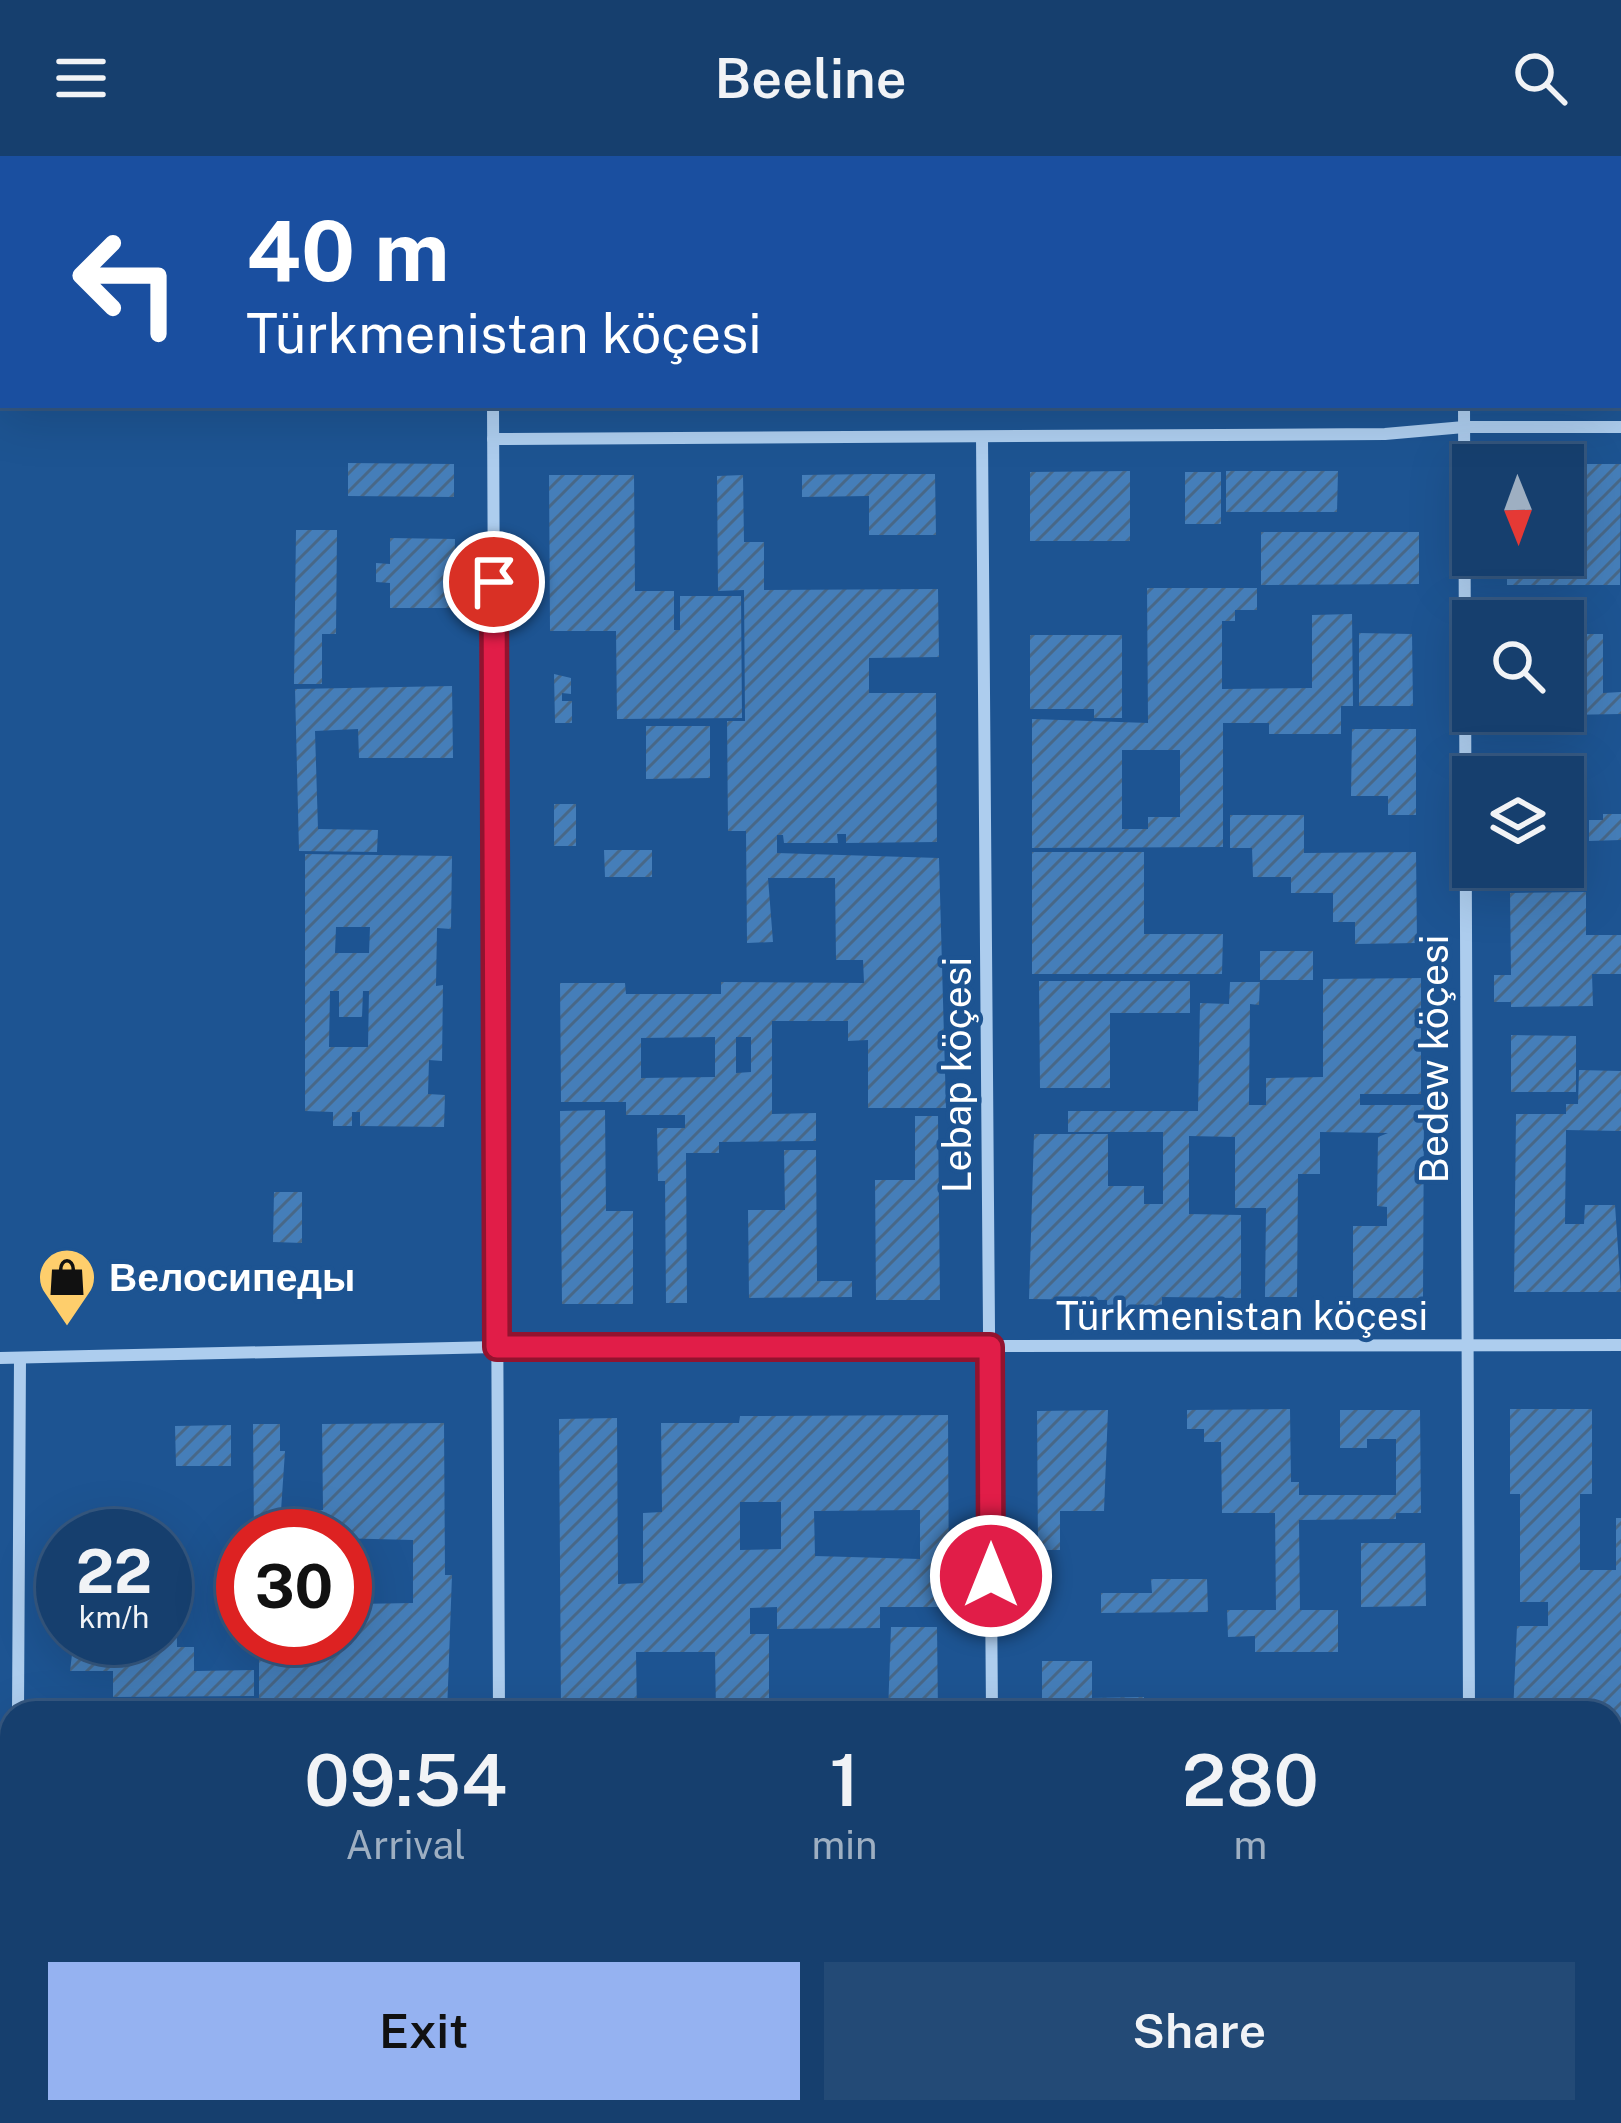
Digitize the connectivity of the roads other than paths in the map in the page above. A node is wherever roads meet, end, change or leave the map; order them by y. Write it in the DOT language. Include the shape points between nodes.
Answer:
graph roads {
  1 [pos="493,408"];
  2 [pos="1464,408"];
  3 [pos="1464,427"];
  4 [pos="1621,427"];
  5 [pos="982,437"];
  6 [pos="493,439"];
  7 [pos="1621,1345"];
  8 [pos="1464,1346"];
  9 [pos="497,1347"];
  10 [pos="990,1347"];
  11 [pos="0,1358"];
  12 [pos="20,1358"];
  13 [pos="18,1701"];
  14 [pos="499,1701"];
  15 [pos="992,1701"];
  16 [pos="1469,1701"];
  1 -- 6 [label="street"];
  2 -- 3 [label="street, Bedew köçesi"];
  3 -- 4 [label="street"];
  3 -- 5 [label="street"];
  3 -- 8 [label="street, Bedew köçesi"];
  5 -- 6 [label="street"];
  5 -- 10 [label="street, Lebap köçesi"];
  6 -- 9 [label="street"];
  7 -- 8 [label="street, Türkmenistan köçesi"];
  8 -- 10 [label="street, Türkmenistan köçesi"];
  8 -- 16 [label="street, Bedew köçesi"];
  9 -- 10 [label="street, Türkmenistan köçesi"];
  9 -- 12 [label="street, Türkmenistan köçesi"];
  9 -- 14 [label="street"];
  10 -- 15 [label="street, Lebap köçesi"];
  11 -- 12 [label="street, Türkmenistan köçesi"];
  12 -- 13 [label="street"];
}
